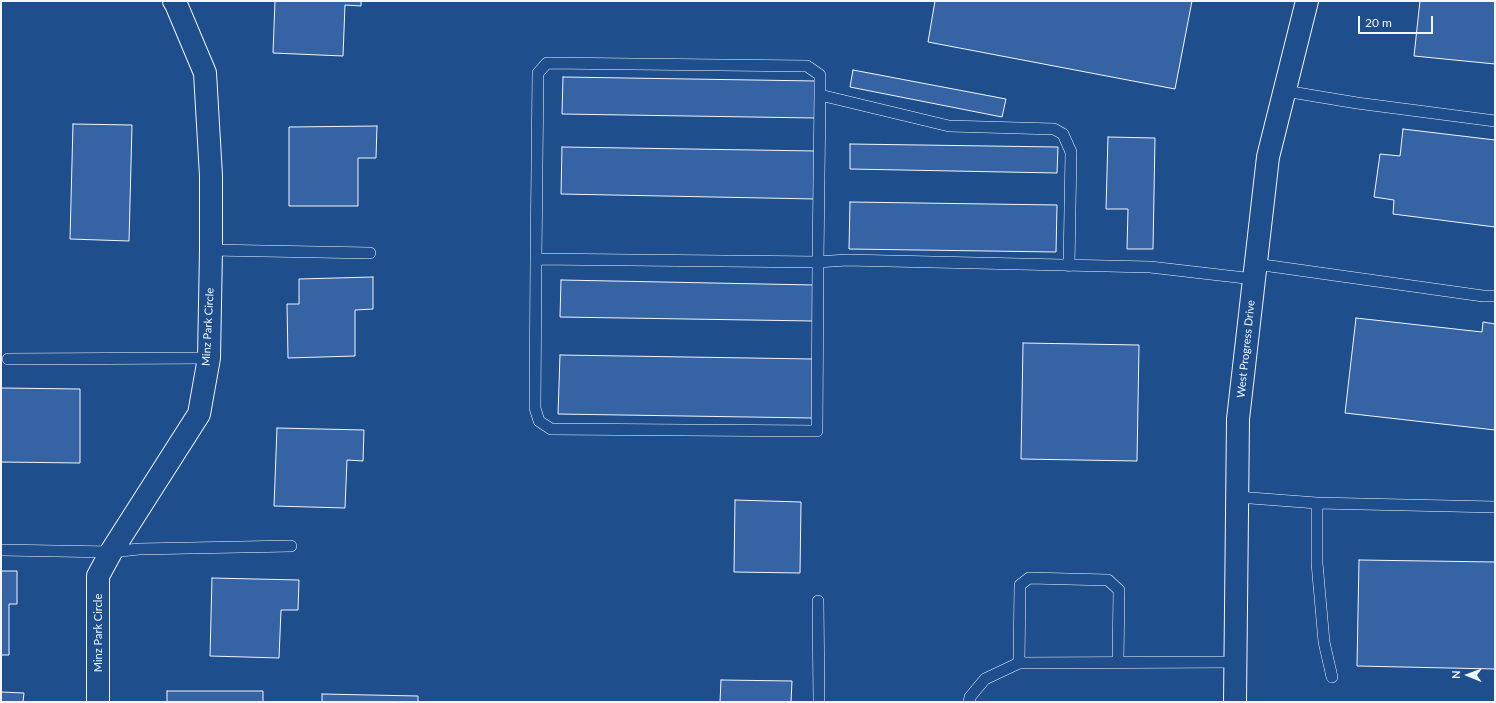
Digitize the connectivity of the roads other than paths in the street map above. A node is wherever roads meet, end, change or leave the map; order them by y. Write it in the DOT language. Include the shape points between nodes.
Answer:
graph roads {
  1 [pos="174,1"];
  2 [pos="1307,1"];
  3 [pos="1285,91"];
  4 [pos="820,95"];
  5 [pos="1495,121"];
  6 [pos="211,250"];
  7 [pos="370,253"];
  8 [pos="536,259"];
  9 [pos="818,262"];
  10 [pos="1069,266"];
  11 [pos="1255,272"];
  12 [pos="1495,296"];
  13 [pos="209,358"];
  14 [pos="8,359"];
  15 [pos="1237,497"];
  16 [pos="1316,503"];
  17 [pos="1495,507"];
  18 [pos="290,546"];
  19 [pos="1,550"];
  20 [pos="111,552"];
  21 [pos="818,601"];
  22 [pos="1118,662"];
  23 [pos="1235,662"];
  24 [pos="1019,663"];
  25 [pos="1332,677"];
  26 [pos="98,702"];
  27 [pos="819,702"];
  28 [pos="969,702"];
  29 [pos="1235,702"];
  1 -- 6 [label="street, Minz Park Circle" via="205,73 211,176"];
  2 -- 3 [label="street, West Progress Drive"];
  3 -- 5 [label="lane"];
  3 -- 11 [label="street, West Progress Drive" via="1268,157"];
  4 -- 8 [label="lane" via="820,75 807,66 547,63 538,73"];
  4 -- 9 [label="lane"];
  4 -- 10 [label="lane" via="949,126 1054,129 1063,134 1071,152"];
  6 -- 7 [label="lane"];
  6 -- 13 [label="street, Minz Park Circle"];
  8 -- 9 [label="lane"];
  8 -- 9 [label="lane" via="535,408 539,421 551,429 558,430 817,431"];
  9 -- 10 [label="lane" via="846,260"];
  10 -- 11 [label="lane"];
  11 -- 12 [label="lane"];
  11 -- 15 [label="street, West Progress Drive" via="1238,419"];
  13 -- 14 [label="lane"];
  13 -- 20 [label="street, Minz Park Circle" via="199,414"];
  15 -- 16 [label="lane"];
  15 -- 23 [label="street, West Progress Drive"];
  16 -- 17 [label="lane"];
  16 -- 25 [label="lane" via="1317,563 1324,642"];
  18 -- 20 [label="lane" via="139,549"];
  19 -- 20 [label="lane"];
  20 -- 26 [label="street, Minz Park Circle" via="98,576"];
  21 -- 27 [label="lane"];
  22 -- 23 [label="lane"];
  22 -- 24 [label="lane"];
  22 -- 24 [label="lane" via="1119,590 1108,580 1030,578 1020,585"];
  23 -- 29 [label="street, West Progress Drive"];
  24 -- 28 [label="lane" via="985,679 970,697"];
}
